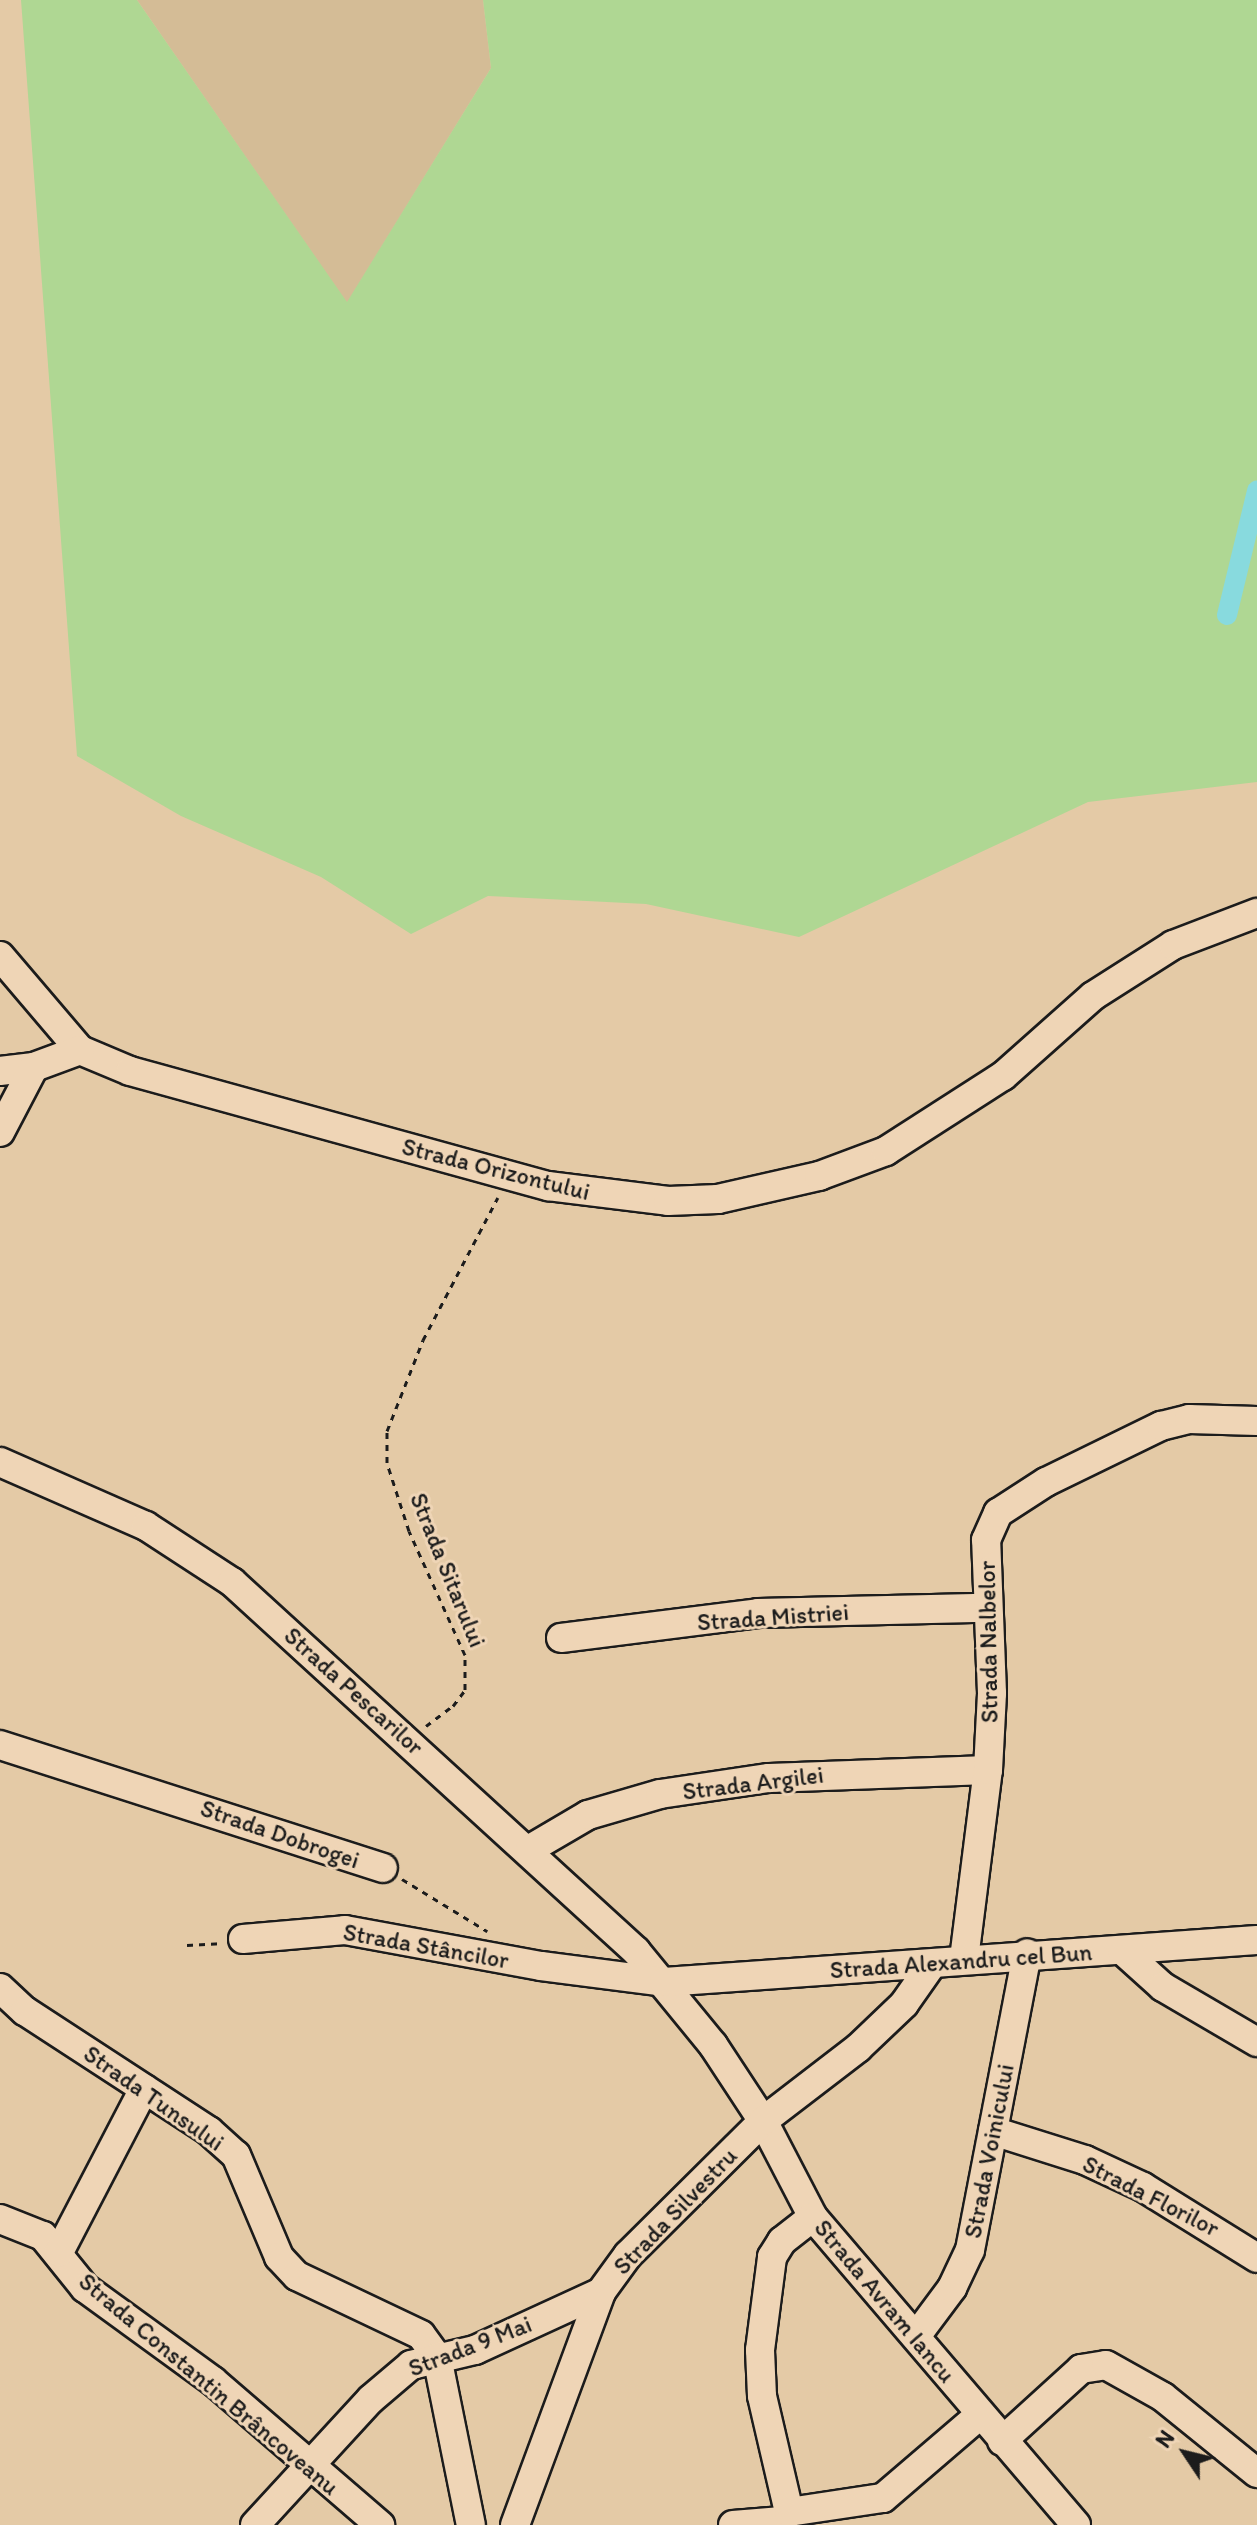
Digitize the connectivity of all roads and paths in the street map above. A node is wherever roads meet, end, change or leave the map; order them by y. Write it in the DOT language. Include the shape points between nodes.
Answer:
graph roads {
  1 [pos="1257,913"];
  2 [pos="0,956"];
  3 [pos="80,1050"];
  4 [pos="34,1067"];
  5 [pos="0,1071"];
  6 [pos="0,1132"];
  7 [pos="509,1176"];
  8 [pos="1257,1421"];
  9 [pos="0,1462"];
  10 [pos="985,1608"];
  11 [pos="561,1638"];
  12 [pos="404,1736"];
  13 [pos="0,1745"];
  14 [pos="988,1770"];
  15 [pos="530,1849"];
  16 [pos="383,1868"];
  17 [pos="488,1932"];
  18 [pos="243,1939"];
  19 [pos="1257,1940"];
  20 [pos="187,1945"];
  21 [pos="1122,1950"];
  22 [pos="1027,1953"];
  23 [pos="964,1959"];
  24 [pos="932,1964"];
  25 [pos="664,1982"];
  26 [pos="0,1988"];
  27 [pos="1257,2042"];
  28 [pos="144,2089"];
  29 [pos="763,2121"];
  30 [pos="993,2131"];
  31 [pos="813,2217"];
  32 [pos="0,2219"];
  33 [pos="59,2252"];
  34 [pos="1257,2258"];
  35 [pos="601,2292"];
  36 [pos="917,2335"];
  37 [pos="437,2357"];
  38 [pos="980,2415"];
  39 [pos="1002,2441"];
  40 [pos="310,2466"];
  41 [pos="1257,2473"];
  42 [pos="880,2511"];
  43 [pos="789,2512"];
  44 [pos="255,2525"];
  45 [pos="380,2525"];
  46 [pos="471,2525"];
  47 [pos="515,2525"];
  48 [pos="733,2525"];
  49 [pos="1076,2525"];
  1 -- 7 [label="street, Strada Orizontului" via="1173,945 1093,996 1003,1076 938,1122 886,1151 819,1176 718,1199 668,1201"];
  2 -- 3 [label="street, Strada Orizontului"];
  3 -- 4 [label="street"];
  3 -- 7 [label="street, Strada Orizontului" via="130,1071"];
  4 -- 5 [label="street"];
  4 -- 6 [label="street"];
  7 -- 12 [label="path, Strada Sitarului" via="423,1340 387,1431 387,1463 409,1531 465,1655 467,1675 453,1706 436,1722"];
  8 -- 10 [label="street, Strada Nalbelor" via="1189,1419 1161,1426 1016,1498 998,1513 986,1540"];
  9 -- 12 [label="street, Strada Pescarilor" via="82,1495 191,1552"];
  10 -- 11 [label="street, Strada Mistriei" via="758,1613"];
  10 -- 14 [label="street, Strada Nalbelor" via="992,1693"];
  12 -- 15 [label="street, Strada Pescarilor"];
  13 -- 16 [label="street, Strada Dobrogei"];
  14 -- 15 [label="street, Strada Argilei" via="769,1778 660,1794 588,1815"];
  14 -- 23 [label="street, Strada Nalbelor"];
  15 -- 25 [label="street, Strada Pescarilor"];
  16 -- 17 [label="path, Strada Dobrogei"];
  18 -- 20 [label="path"];
  18 -- 25 [label="street, Strada Stâncilor" via="345,1930 553,1968"];
  19 -- 21 [label="street, Strada Alexandru cel Bun"];
  21 -- 22 [label="street, Strada Alexandru cel Bun"];
  21 -- 27 [label="street" via="1163,1987"];
  22 -- 23 [label="street, Strada Alexandru cel Bun"];
  22 -- 30 [label="street, Strada Voinicului"];
  23 -- 24 [label="street, Strada Alexandru cel Bun"];
  24 -- 25 [label="street, Strada Alexandru cel Bun"];
  24 -- 29 [label="street, Strada Silvestru" via="904,2004 858,2048"];
  25 -- 29 [label="street, Strada Avram Iancu"];
  26 -- 28 [label="street, Strada Tunsului" via="25,2011"];
  28 -- 33 [label="street"];
  28 -- 37 [label="street, Strada Tunsului" via="236,2155 279,2257 297,2276 401,2322 421,2335"];
  29 -- 31 [label="street, Strada Avram Iancu"];
  29 -- 35 [label="street, Strada Silvestru" via="628,2255"];
  30 -- 34 [label="street, Strada Florilor" via="1085,2160 1143,2187"];
  30 -- 36 [label="street, Strada Voinicului" via="970,2250 952,2288"];
  31 -- 36 [label="street, Strada Avram Iancu"];
  31 -- 43 [label="street" via="782,2241 772,2257 760,2350 762,2396"];
  32 -- 33 [label="street, Strada Constantin Brâncoveanu" via="43,2236"];
  33 -- 40 [label="street, Strada Constantin Brâncoveanu" via="85,2288 213,2381"];
  35 -- 37 [label="street, Strada 9 Mai" via="475,2350"];
  35 -- 47 [label="street, Strada Silvestru"];
  36 -- 38 [label="street, Strada Avram Iancu"];
  37 -- 40 [label="street, Strada 9 Mai" via="396,2376"];
  37 -- 46 [label="street"];
  38 -- 39 [label="street, Strada Avram Iancu"];
  38 -- 42 [label="street"];
  39 -- 41 [label="street" via="1081,2369 1106,2365 1163,2397"];
  39 -- 49 [label="street, Strada Avram Iancu"];
  40 -- 44 [label="street, Strada 9 Mai"];
  40 -- 45 [label="street, Strada Constantin Brâncoveanu"];
  42 -- 43 [label="street"];
  43 -- 48 [label="street" via="782,2521"];
}
